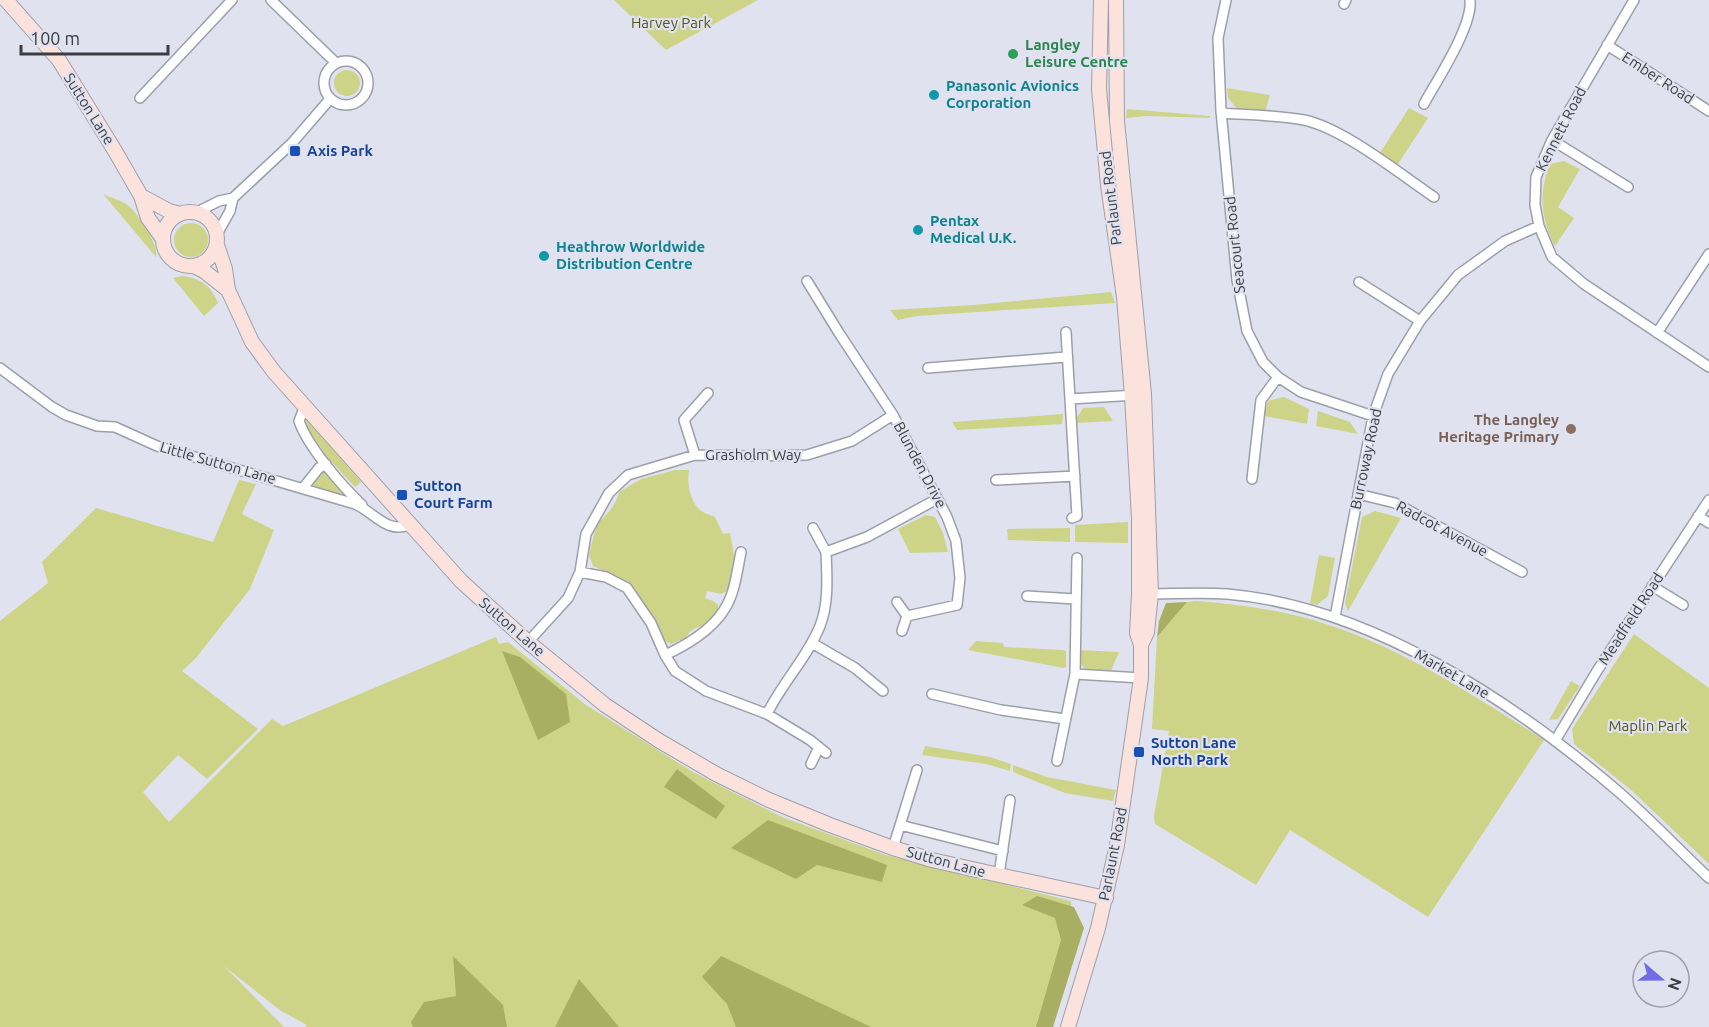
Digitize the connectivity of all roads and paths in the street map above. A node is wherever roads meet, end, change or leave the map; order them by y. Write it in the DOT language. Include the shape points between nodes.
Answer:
graph roads {
  1 [pos="6,0"];
  2 [pos="232,0"];
  3 [pos="271,0"];
  4 [pos="1101,0"];
  5 [pos="1116,0"];
  6 [pos="1226,0"];
  7 [pos="1470,0"];
  8 [pos="1634,0"];
  9 [pos="1607,45"];
  10 [pos="336,63"];
  11 [pos="140,98"];
  12 [pos="330,99"];
  13 [pos="1424,104"];
  14 [pos="1709,111"];
  15 [pos="1221,114"];
  16 [pos="1552,140"];
  17 [pos="1628,187"];
  18 [pos="141,196"];
  19 [pos="1434,197"];
  20 [pos="233,198"];
  21 [pos="195,213"];
  22 [pos="180,214"];
  23 [pos="1539,226"];
  24 [pos="163,239"];
  25 [pos="217,239"];
  26 [pos="1709,254"];
  27 [pos="194,266"];
  28 [pos="807,281"];
  29 [pos="1359,282"];
  30 [pos="228,290"];
  31 [pos="1420,321"];
  32 [pos="1066,332"];
  33 [pos="1657,333"];
  34 [pos="1066,357"];
  35 [pos="1709,367"];
  36 [pos="0,368"];
  37 [pos="928,368"];
  38 [pos="1278,377"];
  39 [pos="708,393"];
  40 [pos="1138,395"];
  41 [pos="1070,399"];
  42 [pos="304,408"];
  43 [pos="893,415"];
  44 [pos="1373,416"];
  45 [pos="695,455"];
  46 [pos="326,464"];
  47 [pos="1075,476"];
  48 [pos="1252,479"];
  49 [pos="996,480"];
  50 [pos="303,488"];
  51 [pos="1358,494"];
  52 [pos="937,499"];
  53 [pos="1709,500"];
  54 [pos="368,509"];
  55 [pos="1698,516"];
  56 [pos="1072,518"];
  57 [pos="1709,523"];
  58 [pos="410,525"];
  59 [pos="813,528"];
  60 [pos="741,552"];
  61 [pos="826,552"];
  62 [pos="1077,558"];
  63 [pos="580,572"];
  64 [pos="1522,572"];
  65 [pos="1652,586"];
  66 [pos="1145,594"];
  67 [pos="1027,596"];
  68 [pos="1075,599"];
  69 [pos="897,602"];
  70 [pos="1683,605"];
  71 [pos="907,616"];
  72 [pos="1335,617"];
  73 [pos="902,631"];
  74 [pos="528,642"];
  75 [pos="812,643"];
  76 [pos="665,655"];
  77 [pos="1075,674"];
  78 [pos="1141,678"];
  79 [pos="883,691"];
  80 [pos="932,694"];
  81 [pos="767,714"];
  82 [pos="1065,719"];
  83 [pos="1555,741"];
  84 [pos="1058,761"];
  85 [pos="811,764"];
  86 [pos="918,770"];
  87 [pos="1010,800"];
  88 [pos="900,825"];
  89 [pos="893,848"];
  90 [pos="1003,851"];
  91 [pos="999,875"];
  92 [pos="1709,878"];
  93 [pos="1106,898"];
  94 [pos="1068,1027"];
  1 -- 18 [label="street, Sutton Lane" via="59,60"];
  2 -- 11 [label="street"];
  3 -- 10 [label="street"];
  4 -- 40 [label="street, Parlaunt Road" via="1099,89 1108,185"];
  5 -- 40 [label="street, Parlaunt Road" via="1117,121"];
  6 -- 15 [label="street, Seacourt Road" via="1218,38"];
  7 -- 13 [label="street" via="1466,25"];
  8 -- 9 [label="street, Kennett Road"];
  9 -- 14 [label="street, Ember Road"];
  9 -- 16 [label="street, Kennett Road"];
  10 -- 12 [label="street" via="324,79"];
  10 -- 12 [label="street" via="358,64 369,83 358,102 344,105"];
  12 -- 20 [label="street" via="292,143"];
  15 -- 19 [label="street" via="1306,121 1340,135"];
  15 -- 38 [label="street, Seacourt Road" via="1237,280 1247,331 1263,362"];
  16 -- 17 [label="street"];
  16 -- 23 [label="street, Kennett Road" via="1536,177"];
  18 -- 22 [label="street"];
  18 -- 24 [label="street, Sutton Lane" via="148,218"];
  20 -- 21 [label="street"];
  20 -- 25 [label="street"];
  21 -- 22 [label="street"];
  21 -- 25 [label="street" via="211,222"];
  22 -- 24 [label="street" via="168,224"];
  23 -- 31 [label="street, Burroway Road" via="1505,241 1458,275"];
  23 -- 33 [label="street, Kennett Road" via="1552,257 1584,285"];
  24 -- 27 [label="street" via="172,259"];
  25 -- 27 [label="street" via="215,251"];
  25 -- 30 [label="street, Sutton Lane"];
  26 -- 33 [label="street"];
  27 -- 30 [label="street, Sutton Lane"];
  28 -- 43 [label="street, Blunden Drive"];
  29 -- 31 [label="street"];
  30 -- 42 [label="street, Sutton Lane" via="252,342"];
  31 -- 44 [label="street, Burroway Road" via="1388,374"];
  32 -- 34 [label="street"];
  33 -- 35 [label="street, Kennett Road"];
  34 -- 37 [label="street"];
  34 -- 41 [label="street"];
  36 -- 50 [label="street, Little Sutton Lane" via="66,415 97,426 115,427 157,447"];
  38 -- 44 [label="street, Seacourt Road" via="1301,392"];
  38 -- 48 [label="street" via="1261,400"];
  39 -- 45 [label="street" via="684,420"];
  40 -- 41 [label="street"];
  40 -- 66 [label="street, Parlaunt Road" via="1139,518"];
  41 -- 47 [label="street"];
  42 -- 46 [label="street" via="299,424"];
  42 -- 58 [label="street, Sutton Lane"];
  43 -- 45 [label="street, Grasholm Way" via="852,441 807,455"];
  43 -- 52 [label="street, Blunden Drive"];
  44 -- 51 [label="street, Burroway Road"];
  45 -- 63 [label="street, Grasholm Way" via="627,475 609,493 586,534"];
  46 -- 50 [label="street"];
  46 -- 54 [label="street"];
  47 -- 49 [label="street"];
  47 -- 56 [label="street" via="1077,516"];
  50 -- 54 [label="street, Little Sutton Lane"];
  51 -- 64 [label="street, Radcot Avenue" via="1395,503"];
  51 -- 72 [label="street, Burroway Road"];
  52 -- 61 [label="street" via="867,537"];
  52 -- 71 [label="street, Blunden Drive" via="956,541 960,578 957,605"];
  53 -- 55 [label="street, Meadfield Road"];
  54 -- 58 [label="street, Little Sutton Lane" via="391,527"];
  55 -- 57 [label="street"];
  55 -- 65 [label="street, Meadfield Road"];
  58 -- 74 [label="street, Sutton Lane" via="461,581"];
  59 -- 61 [label="street"];
  60 -- 76 [label="street" via="724,611 701,634"];
  61 -- 75 [label="street" via="828,589 821,624"];
  62 -- 68 [label="street"];
  63 -- 74 [label="street, Grasholm Way" via="568,598"];
  63 -- 76 [label="street" via="606,577 627,588 651,623"];
  65 -- 70 [label="street"];
  65 -- 83 [label="street, Meadfield Road"];
  66 -- 72 [label="street, Market Lane" via="1227,594"];
  66 -- 78 [label="street, Parlaunt Road" via="1137,633 1142,645"];
  67 -- 68 [label="street"];
  68 -- 77 [label="street"];
  69 -- 71 [label="street"];
  71 -- 73 [label="street"];
  72 -- 83 [label="street, Market Lane" via="1418,654 1497,700"];
  74 -- 89 [label="street, Sutton Lane" via="605,705 716,774 779,804"];
  75 -- 79 [label="street" via="855,668"];
  75 -- 81 [label="street"];
  76 -- 81 [label="street" via="675,671 706,691"];
  77 -- 78 [label="street"];
  77 -- 82 [label="street"];
  78 -- 93 [label="street, Parlaunt Road"];
  80 -- 82 [label="street"];
  81 -- 85 [label="street" via="823,750"];
  82 -- 84 [label="street"];
  83 -- 92 [label="street, Market Lane" via="1621,794"];
  86 -- 88 [label="street, Sutton Lane"];
  87 -- 90 [label="street, Sutton Lane"];
  88 -- 89 [label="street, Sutton Lane"];
  88 -- 90 [label="street, Sutton Lane"];
  89 -- 91 [label="street, Sutton Lane"];
  90 -- 91 [label="street, Sutton Lane"];
  91 -- 93 [label="street, Sutton Lane"];
  93 -- 94 [label="street, Parlaunt Road"];
}
